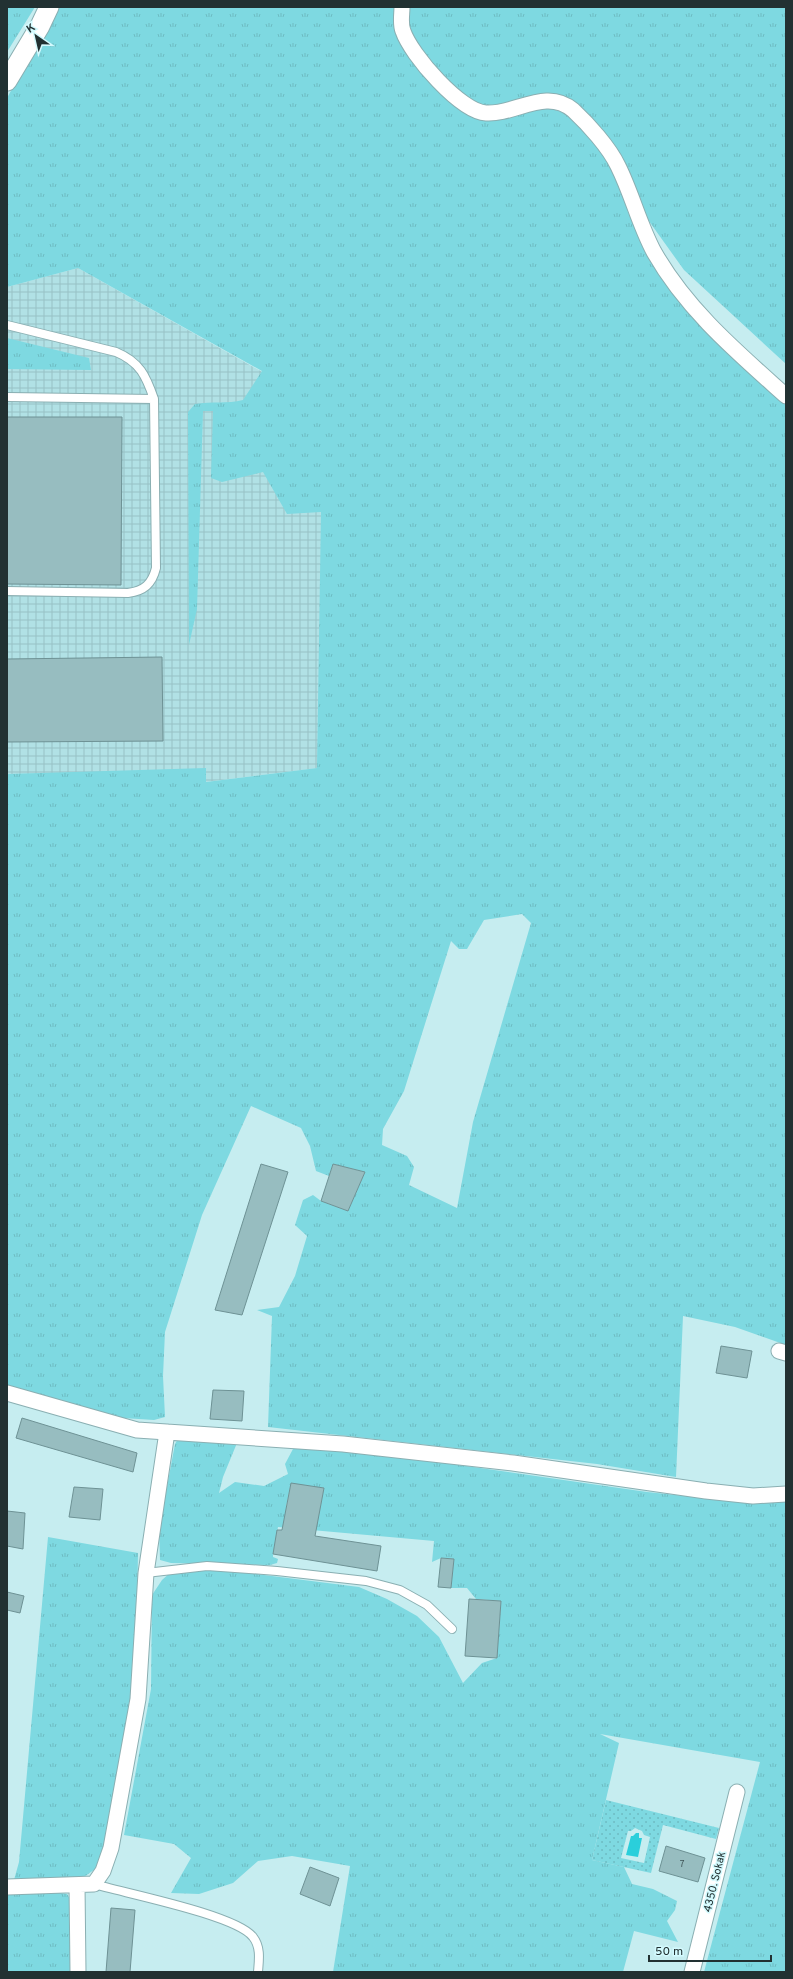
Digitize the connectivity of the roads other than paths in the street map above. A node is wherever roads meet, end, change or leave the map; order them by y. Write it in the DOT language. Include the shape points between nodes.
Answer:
graph roads {
  1 [pos="49,7"];
  2 [pos="402,7"];
  3 [pos="7,81"];
  4 [pos="7,325"];
  5 [pos="786,396"];
  6 [pos="7,397"];
  7 [pos="154,399"];
  8 [pos="7,591"];
  9 [pos="7,1393"];
  10 [pos="167,1432"];
  11 [pos="786,1494"];
  12 [pos="146,1573"];
  13 [pos="452,1629"];
  14 [pos="737,1792"];
  15 [pos="77,1884"];
  16 [pos="94,1884"];
  17 [pos="7,1887"];
  18 [pos="78,1972"];
  19 [pos="258,1972"];
  20 [pos="692,1972"];
  1 -- 3 [label="street"];
  2 -- 5 [label="street" via="402,30 410,46 451,94 468,107 485,113 502,112 542,100 568,106 580,116 618,165 642,228 674,284 695,310"];
  4 -- 7 [label="lane" via="116,352 129,358 141,368"];
  6 -- 7 [label="lane"];
  7 -- 8 [label="lane" via="156,568 148,586 128,594"];
  9 -- 10 [label="street" via="138,1430"];
  10 -- 11 [label="street" via="343,1444 513,1463 706,1491 753,1496"];
  10 -- 12 [label="street"];
  12 -- 13 [label="lane" via="207,1566 366,1581 400,1590 427,1605"];
  12 -- 16 [label="street" via="138,1699 111,1848 103,1871"];
  14 -- 20 [label="street, 4350. Sokak"];
  15 -- 16 [label="street"];
  15 -- 17 [label="street"];
  15 -- 18 [label="street"];
  16 -- 19 [label="lane" via="187,1908 237,1925 253,1936 260,1953"];
}
